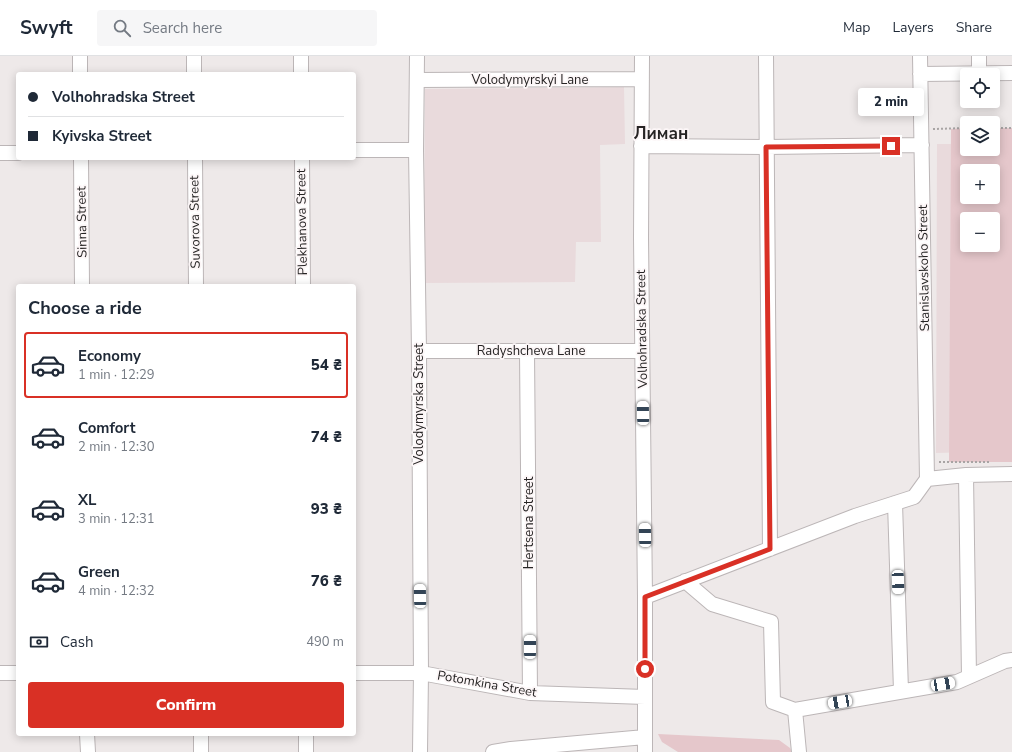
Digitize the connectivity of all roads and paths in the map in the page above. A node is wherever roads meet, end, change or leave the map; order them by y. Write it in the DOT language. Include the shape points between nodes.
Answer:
graph roads {
  1 [pos="80,56"];
  2 [pos="194,56"];
  3 [pos="301,56"];
  4 [pos="417,56"];
  5 [pos="642,56"];
  6 [pos="766,56"];
  7 [pos="920,56"];
  8 [pos="979,56"];
  9 [pos="979,68"];
  10 [pos="80,72"];
  11 [pos="194,72"];
  12 [pos="301,72"];
  13 [pos="960,73"];
  14 [pos="1000,73"];
  15 [pos="1012,73"];
  16 [pos="920,74"];
  17 [pos="417,80"];
  18 [pos="642,80"];
  19 [pos="960,128"];
  20 [pos="1000,128"];
  21 [pos="1012,128"];
  22 [pos="922,129"];
  23 [pos="922,145"];
  24 [pos="641,146"];
  25 [pos="766,147"];
  26 [pos="356,150"];
  27 [pos="416,150"];
  28 [pos="0,153"];
  29 [pos="16,153"];
  30 [pos="81,160"];
  31 [pos="195,160"];
  32 [pos="302,160"];
  33 [pos="82,284"];
  34 [pos="196,284"];
  35 [pos="303,284"];
  36 [pos="419,351"];
  37 [pos="642,351"];
  38 [pos="527,352"];
  39 [pos="1012,474"];
  40 [pos="966,475"];
  41 [pos="927,479"];
  42 [pos="895,503"];
  43 [pos="770,549"];
  44 [pos="685,582"];
  45 [pos="645,597"];
  46 [pos="1012,660"];
  47 [pos="0,673"];
  48 [pos="16,673"];
  49 [pos="356,673"];
  50 [pos="421,673"];
  51 [pos="969,676"];
  52 [pos="901,691"];
  53 [pos="530,694"];
  54 [pos="645,697"];
  55 [pos="795,710"];
  56 [pos="87,736"];
  57 [pos="201,736"];
  58 [pos="306,736"];
  59 [pos="645,737"];
  60 [pos="88,752"];
  61 [pos="201,752"];
  62 [pos="306,752"];
  63 [pos="420,752"];
  64 [pos="493,752"];
  65 [pos="645,752"];
  66 [pos="799,752"];
  1 -- 10 [label="street"];
  2 -- 11 [label="street"];
  3 -- 12 [label="street"];
  4 -- 17 [label="street, Volodymyrska Street"];
  5 -- 18 [label="street, Volhohradska Street"];
  6 -- 25 [label="street"];
  7 -- 16 [label="street, Stanislavskoho Street"];
  8 -- 9 [label="street"];
  13 -- 16 [label="street"];
  14 -- 15 [label="street"];
  16 -- 22 [label="street, Stanislavskoho Street"];
  17 -- 18 [label="street, Volodymyrskyi Lane"];
  17 -- 27 [label="street, Volodymyrska Street"];
  18 -- 24 [label="street, Volhohradska Street"];
  19 -- 22 [label="path"];
  20 -- 21 [label="path"];
  22 -- 23 [label="street, Stanislavskoho Street"];
  23 -- 25 [label="street"];
  23 -- 41 [label="street, Stanislavskoho Street"];
  24 -- 25 [label="street"];
  24 -- 37 [label="street, Volhohradska Street"];
  25 -- 43 [label="street"];
  26 -- 27 [label="street"];
  27 -- 36 [label="street, Volodymyrska Street"];
  28 -- 29 [label="street"];
  30 -- 33 [label="street, Sinna Street"];
  31 -- 34 [label="street, Suvorova Street"];
  32 -- 35 [label="street, Plekhanova Street"];
  36 -- 38 [label="street, Radyshcheva Lane"];
  36 -- 50 [label="street, Volodymyrska Street"];
  37 -- 38 [label="street, Radyshcheva Lane"];
  37 -- 45 [label="street, Volhohradska Street"];
  38 -- 53 [label="street, Hertsena Street"];
  39 -- 40 [label="street"];
  40 -- 41 [label="street"];
  40 -- 51 [label="street"];
  41 -- 42 [label="street" via="914,497"];
  42 -- 43 [label="street"];
  42 -- 52 [label="street"];
  43 -- 44 [label="street"];
  44 -- 45 [label="street"];
  44 -- 55 [label="street" via="712,604 771,622 773,702"];
  45 -- 54 [label="street, Volhohradska Street"];
  46 -- 51 [label="street"];
  47 -- 48 [label="street"];
  49 -- 50 [label="street, Potomkina Street"];
  50 -- 53 [label="street, Potomkina Street"];
  50 -- 63 [label="street, Volodymyrska Street"];
  51 -- 52 [label="street" via="957,682"];
  52 -- 55 [label="street"];
  53 -- 54 [label="street, Potomkina Street"];
  54 -- 59 [label="street, Volhohradska Street"];
  55 -- 66 [label="street"];
  56 -- 60 [label="street"];
  57 -- 61 [label="street"];
  58 -- 62 [label="street"];
  59 -- 64 [label="street"];
  59 -- 65 [label="street, Volhohradska Street"];
}
